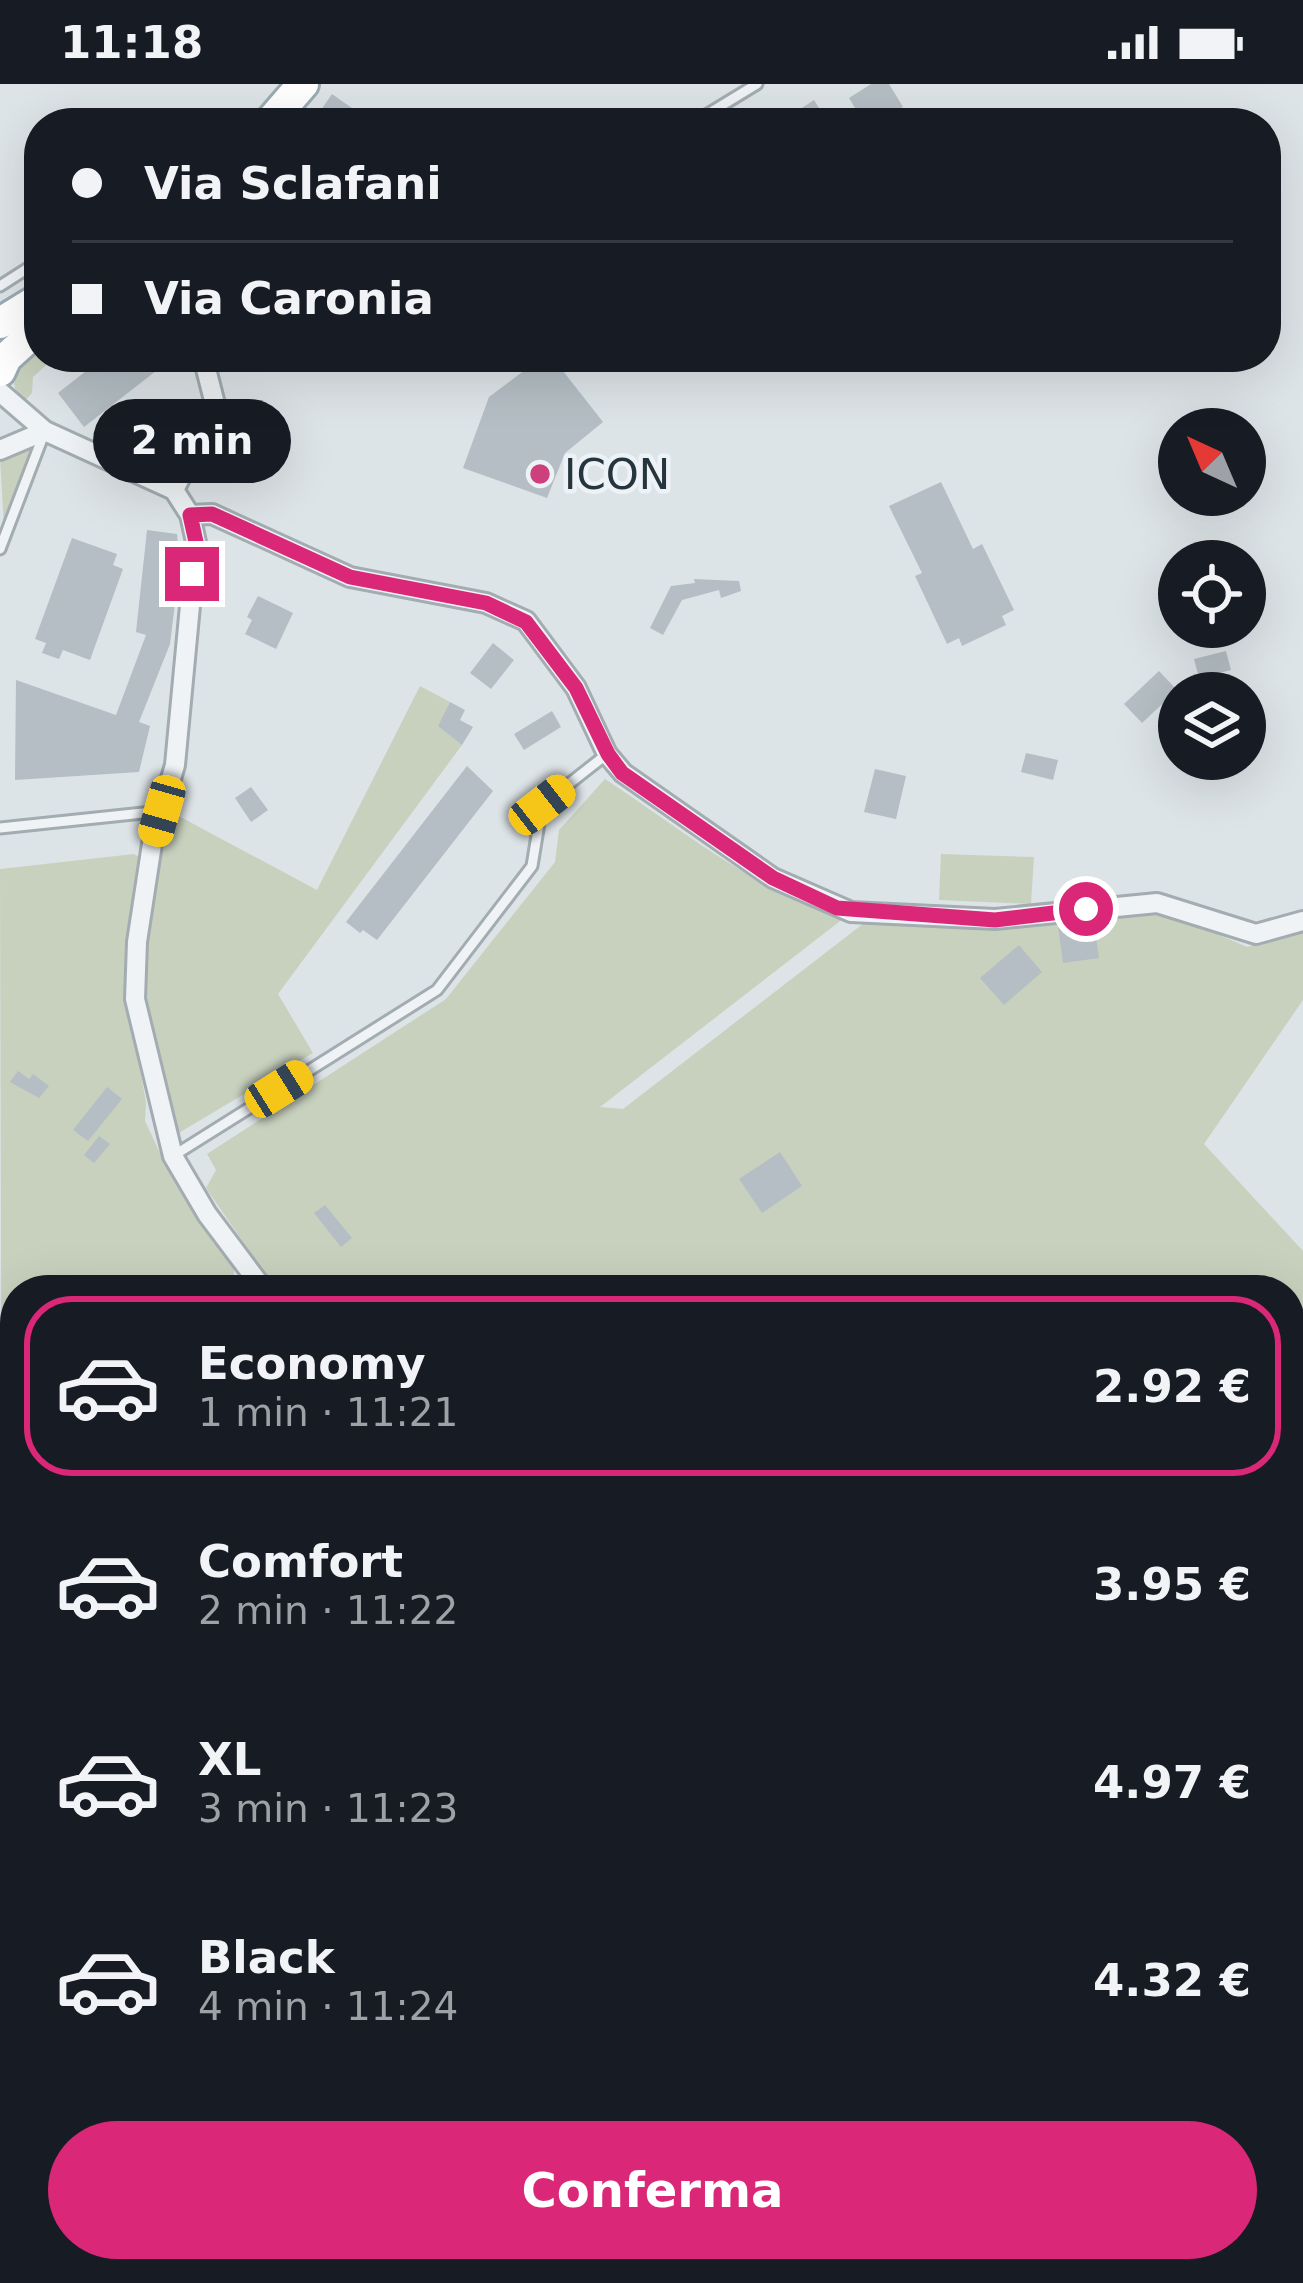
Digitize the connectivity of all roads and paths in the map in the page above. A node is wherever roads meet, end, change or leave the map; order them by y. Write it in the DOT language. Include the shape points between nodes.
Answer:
graph roads {
  1 [pos="280,84"];
  2 [pos="303,84"];
  3 [pos="757,84"];
  4 [pos="258,108"];
  5 [pos="282,108"];
  6 [pos="718,108"];
  7 [pos="24,342"];
  8 [pos="0,371"];
  9 [pos="207,372"];
  10 [pos="0,392"];
  11 [pos="45,431"];
  12 [pos="0,451"];
  13 [pos="174,490"];
  14 [pos="190,515"];
  15 [pos="0,550"];
  16 [pos="608,754"];
  17 [pos="162,811"];
  18 [pos="0,828"];
  19 [pos="1303,921"];
  20 [pos="172,1156"];
  21 [pos="251,1275"];
  1 -- 4 [label="main road"];
  2 -- 5 [label="main road"];
  3 -- 6 [label="lane"];
  7 -- 8 [label="main road"];
  9 -- 13 [label="street" via="216,408"];
  10 -- 11 [label="street"];
  11 -- 12 [label="street"];
  11 -- 13 [label="street"];
  11 -- 15 [label="lane"];
  13 -- 14 [label="street"];
  14 -- 16 [label="street" via="212,514 350,577 486,603 526,622 576,688"];
  14 -- 17 [label="street" via="196,542 175,766"];
  16 -- 19 [label="street" via="643,791 773,878 851,912 995,920 1157,903 1256,934"];
  16 -- 20 [label="lane" via="542,805 532,866 436,990"];
  17 -- 18 [label="lane"];
  17 -- 20 [label="street" via="137,942 135,999"];
  20 -- 21 [label="street"];
}
